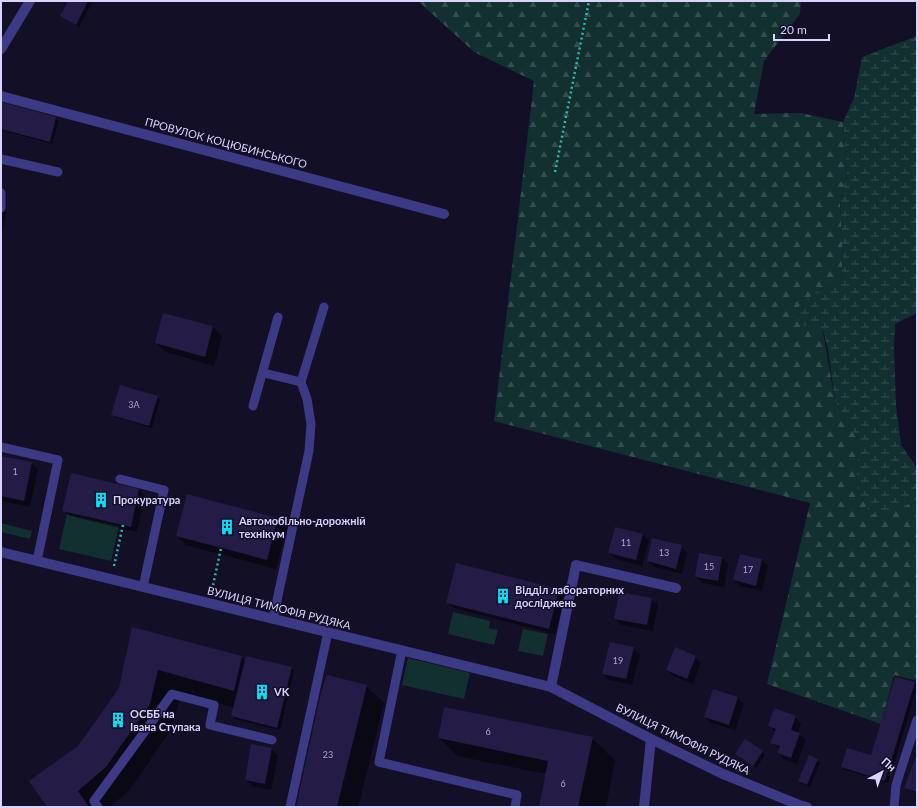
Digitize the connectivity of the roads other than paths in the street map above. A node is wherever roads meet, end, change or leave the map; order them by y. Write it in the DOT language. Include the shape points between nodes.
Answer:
graph roads {
  1 [pos="30,1"];
  2 [pos="1,49"];
  3 [pos="1,96"];
  4 [pos="1,159"];
  5 [pos="58,172"];
  6 [pos="1,193"];
  7 [pos="1,208"];
  8 [pos="444,214"];
  9 [pos="324,308"];
  10 [pos="278,317"];
  11 [pos="264,373"];
  12 [pos="301,382"];
  13 [pos="253,406"];
  14 [pos="1,447"];
  15 [pos="120,479"];
  16 [pos="1,552"];
  17 [pos="36,561"];
  18 [pos="143,587"];
  19 [pos="676,588"];
  20 [pos="273,619"];
  21 [pos="328,632"];
  22 [pos="402,650"];
  23 [pos="551,686"];
  24 [pos="917,720"];
  25 [pos="651,739"];
  26 [pos="272,740"];
  27 [pos="98,807"];
  28 [pos="290,807"];
  29 [pos="515,807"];
  30 [pos="644,807"];
  31 [pos="807,807"];
  32 [pos="894,807"];
  1 -- 2 [label="street"];
  3 -- 8 [label="street, ПРОВУЛОК КОЦЮБИНСЬКОГО"];
  4 -- 5 [label="lane"];
  6 -- 7 [label="lane"];
  9 -- 12 [label="lane"];
  10 -- 11 [label="lane"];
  11 -- 12 [label="lane"];
  11 -- 13 [label="lane"];
  12 -- 20 [label="lane" via="312,424 309,450"];
  14 -- 17 [label="lane" via="58,460"];
  15 -- 18 [label="lane" via="164,490"];
  16 -- 17 [label="street, ВУЛИЦЯ ТИМОФІЯ РУДЯКА"];
  17 -- 18 [label="street, ВУЛИЦЯ ТИМОФІЯ РУДЯКА"];
  18 -- 20 [label="street, ВУЛИЦЯ ТИМОФІЯ РУДЯКА"];
  19 -- 23 [label="street" via="576,565"];
  20 -- 21 [label="street, ВУЛИЦЯ ТИМОФІЯ РУДЯКА"];
  21 -- 22 [label="street, ВУЛИЦЯ ТИМОФІЯ РУДЯКА"];
  21 -- 28 [label="lane"];
  22 -- 23 [label="street, ВУЛИЦЯ ТИМОФІЯ РУДЯКА"];
  22 -- 29 [label="lane" via="379,762 517,795"];
  23 -- 25 [label="street, ВУЛИЦЯ ТИМОФІЯ РУДЯКА"];
  24 -- 32 [label="lane" via="896,784"];
  25 -- 30 [label="street"];
  25 -- 31 [label="street, ВУЛИЦЯ ТИМОФІЯ РУДЯКА" via="723,774"];
  26 -- 27 [label="lane" via="210,725 214,705 172,694 94,801"];
}
